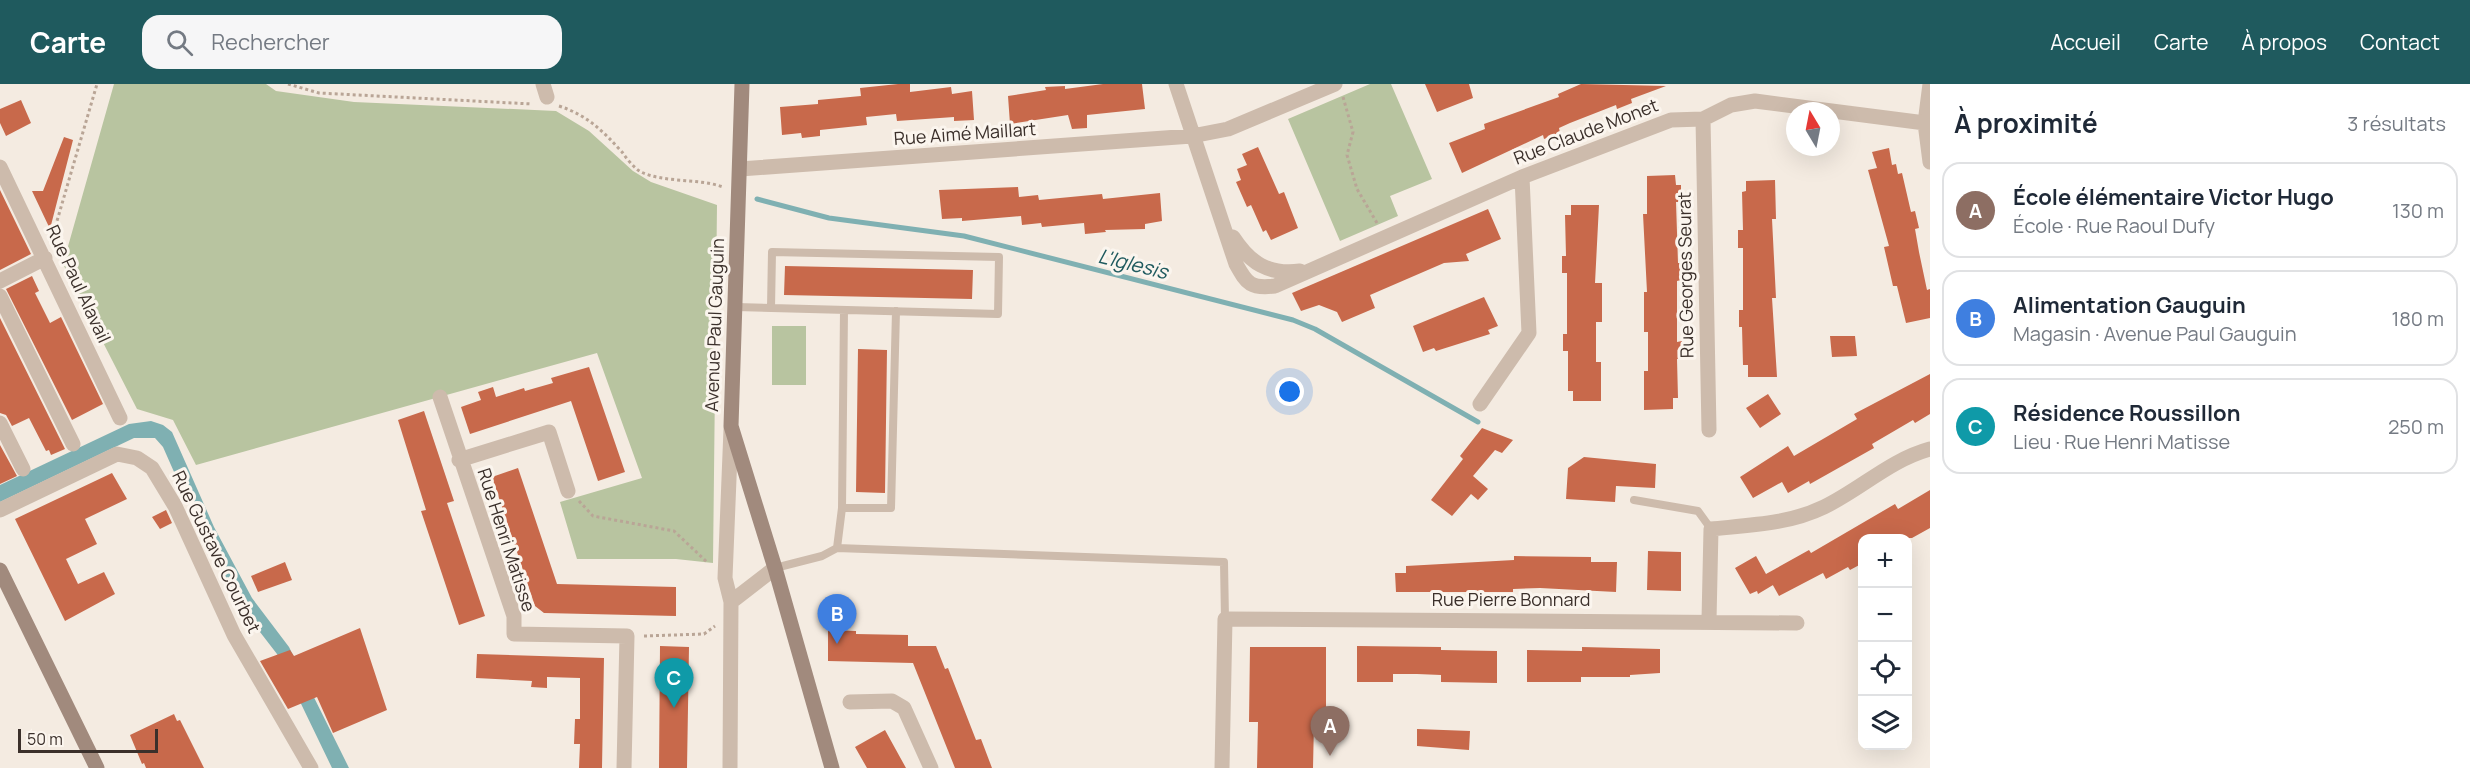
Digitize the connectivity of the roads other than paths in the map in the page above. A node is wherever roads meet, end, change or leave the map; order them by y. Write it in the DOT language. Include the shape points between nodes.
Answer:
graph roads {
  1 [pos="742,84"];
  2 [pos="1176,84"];
  3 [pos="1930,84"];
  4 [pos="1338,88"];
  5 [pos="1928,106"];
  6 [pos="1703,119"];
  7 [pos="1925,123"];
  8 [pos="1192,136"];
  9 [pos="1930,162"];
  10 [pos="0,167"];
  11 [pos="740,169"];
  12 [pos="1522,177"];
  13 [pos="45,258"];
  14 [pos="0,281"];
  15 [pos="0,296"];
  16 [pos="736,307"];
  17 [pos="771,308"];
  18 [pos="844,310"];
  19 [pos="896,311"];
  20 [pos="440,397"];
  21 [pos="1480,404"];
  22 [pos="120,418"];
  23 [pos="0,423"];
  24 [pos="731,426"];
  25 [pos="1709,430"];
  26 [pos="73,444"];
  27 [pos="1930,449"];
  28 [pos="459,460"];
  29 [pos="23,469"];
  30 [pos="568,491"];
  31 [pos="1634,500"];
  32 [pos="842,508"];
  33 [pos="0,510"];
  34 [pos="1711,529"];
  35 [pos="837,548"];
  36 [pos="776,568"];
  37 [pos="0,570"];
  38 [pos="731,609"];
  39 [pos="1225,619"];
  40 [pos="1710,620"];
  41 [pos="1797,622"];
  42 [pos="850,702"];
  43 [pos="97,768"];
  44 [pos="311,768"];
  45 [pos="624,768"];
  46 [pos="730,768"];
  47 [pos="832,768"];
  48 [pos="931,768"];
  49 [pos="1222,768"];
  1 -- 11 [label="street, Avenue Paul Gauguin"];
  2 -- 8 [label="street, Rue Claude Monet"];
  3 -- 5 [label="street"];
  4 -- 8 [label="street, Rue Aimé Maillart" via="1228,129"];
  5 -- 7 [label="street"];
  6 -- 7 [label="street, Rue Claude Monet" via="1731,105 1755,101"];
  6 -- 12 [label="street, Rue Claude Monet" via="1671,120"];
  6 -- 25 [label="street, Rue Georges Seurat"];
  7 -- 9 [label="street"];
  8 -- 11 [label="street, Rue Aimé Maillart"];
  8 -- 12 [label="street, Rue Claude Monet" via="1223,222 1246,256 1262,268 1283,273 1310,269"];
  10 -- 13 [label="street, Rue Paul Alavail"];
  11 -- 16 [label="street, Avenue Paul Gauguin"];
  12 -- 21 [label="street" via="1529,333"];
  13 -- 14 [label="street"];
  13 -- 22 [label="street, Rue Paul Alavail"];
  15 -- 26 [label="street"];
  16 -- 17 [label="lane"];
  16 -- 24 [label="street, Avenue Paul Gauguin"];
  17 -- 18 [label="lane"];
  17 -- 19 [label="lane" via="772,252 999,257 998,314"];
  18 -- 19 [label="lane"];
  18 -- 32 [label="lane"];
  19 -- 32 [label="lane" via="891,508"];
  20 -- 28 [label="street, Rue Henri Matisse"];
  23 -- 29 [label="street"];
  24 -- 36 [label="street, Avenue Paul Gauguin"];
  24 -- 38 [label="street" via="725,578"];
  27 -- 34 [label="street" via="1913,454 1826,506 1793,520"];
  28 -- 30 [label="street" via="549,432"];
  28 -- 45 [label="street, Rue Henri Matisse" via="514,616 514,634 627,636"];
  31 -- 34 [label="lane" via="1698,511"];
  32 -- 35 [label="lane"];
  33 -- 44 [label="street, Rue Gustave Courbet" via="117,454 137,458 152,468 175,506 234,635"];
  34 -- 40 [label="street"];
  35 -- 36 [label="lane"];
  35 -- 39 [label="lane" via="1224,562"];
  36 -- 38 [label="street"];
  36 -- 47 [label="street, Avenue Paul Gauguin"];
  37 -- 43 [label="street"];
  38 -- 46 [label="street"];
  39 -- 40 [label="street, Rue Pierre Bonnard"];
  39 -- 49 [label="street"];
  40 -- 41 [label="street, Rue Pierre Bonnard"];
  42 -- 48 [label="street" via="892,701 904,708"];
}
